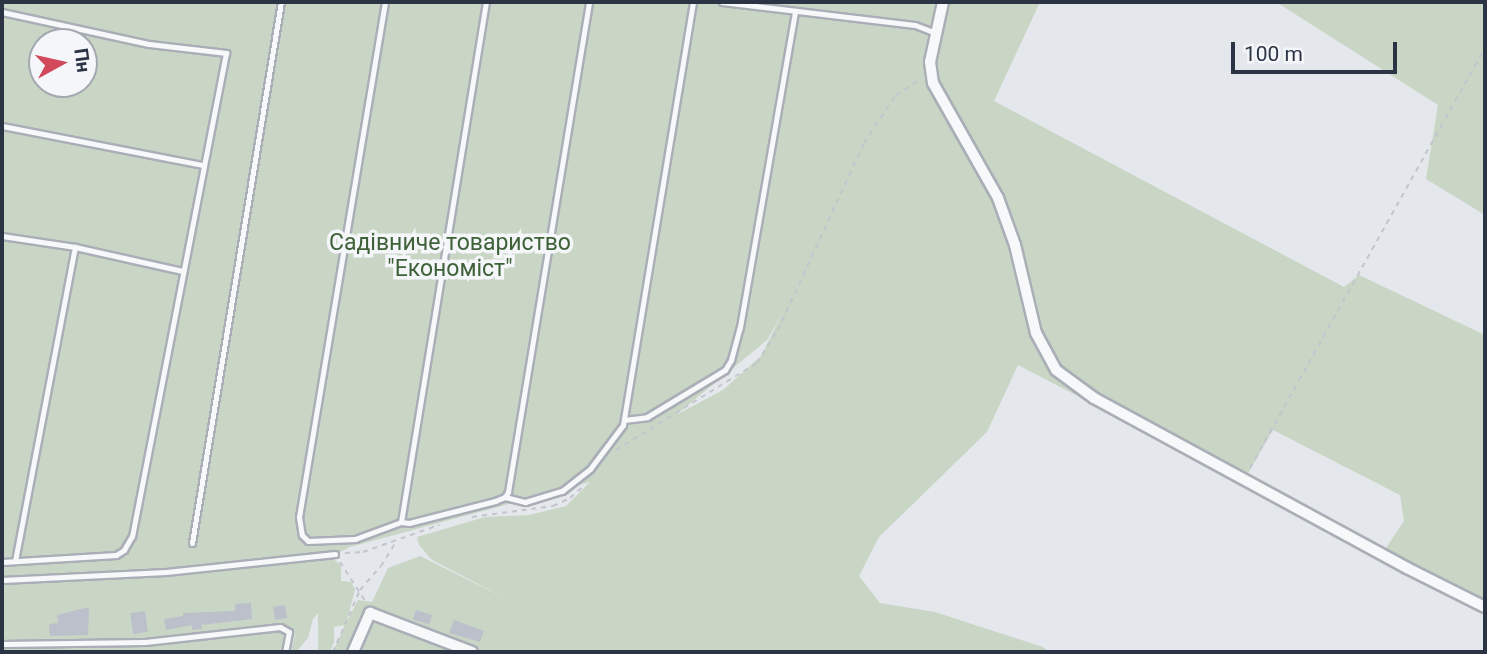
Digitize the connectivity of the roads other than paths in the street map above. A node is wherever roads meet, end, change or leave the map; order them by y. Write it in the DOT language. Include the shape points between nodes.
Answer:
graph roads {
  1 [pos="281,2"];
  2 [pos="385,2"];
  3 [pos="486,2"];
  4 [pos="589,2"];
  5 [pos="693,2"];
  6 [pos="722,2"];
  7 [pos="943,2"];
  8 [pos="795,11"];
  9 [pos="2,12"];
  10 [pos="936,33"];
  11 [pos="2,126"];
  12 [pos="203,165"];
  13 [pos="2,236"];
  14 [pos="75,247"];
  15 [pos="183,271"];
  16 [pos="624,420"];
  17 [pos="505,497"];
  18 [pos="401,522"];
  19 [pos="192,543"];
  20 [pos="335,554"];
  21 [pos="15,561"];
  22 [pos="2,562"];
  23 [pos="2,580"];
  24 [pos="1485,607"];
  25 [pos="2,644"];
  26 [pos="468,651"];
  27 [pos="285,652"];
  28 [pos="353,652"];
  1 -- 19 [label="lane"];
  2 -- 18 [label="lane" via="299,526 308,541 337,542"];
  3 -- 18 [label="lane"];
  4 -- 17 [label="lane"];
  5 -- 16 [label="lane"];
  6 -- 8 [label="lane"];
  7 -- 10 [label="street"];
  8 -- 10 [label="lane" via="915,25"];
  8 -- 16 [label="lane" via="731,360 725,370 647,417"];
  9 -- 12 [label="lane" via="149,44 226,53"];
  10 -- 24 [label="street" via="932,76 945,108 998,198 1015,245 1036,333 1056,370 1094,398"];
  11 -- 12 [label="lane"];
  12 -- 15 [label="lane"];
  13 -- 14 [label="lane"];
  14 -- 15 [label="lane"];
  14 -- 21 [label="lane"];
  15 -- 21 [label="lane" via="128,545 116,555"];
  16 -- 17 [label="lane" via="590,469 562,491 525,502"];
  17 -- 18 [label="lane"];
  20 -- 23 [label="lane" via="166,572"];
  21 -- 22 [label="lane"];
  25 -- 27 [label="lane" via="145,642 280,627 289,632"];
  26 -- 28 [label="street" via="370,613"];
}
